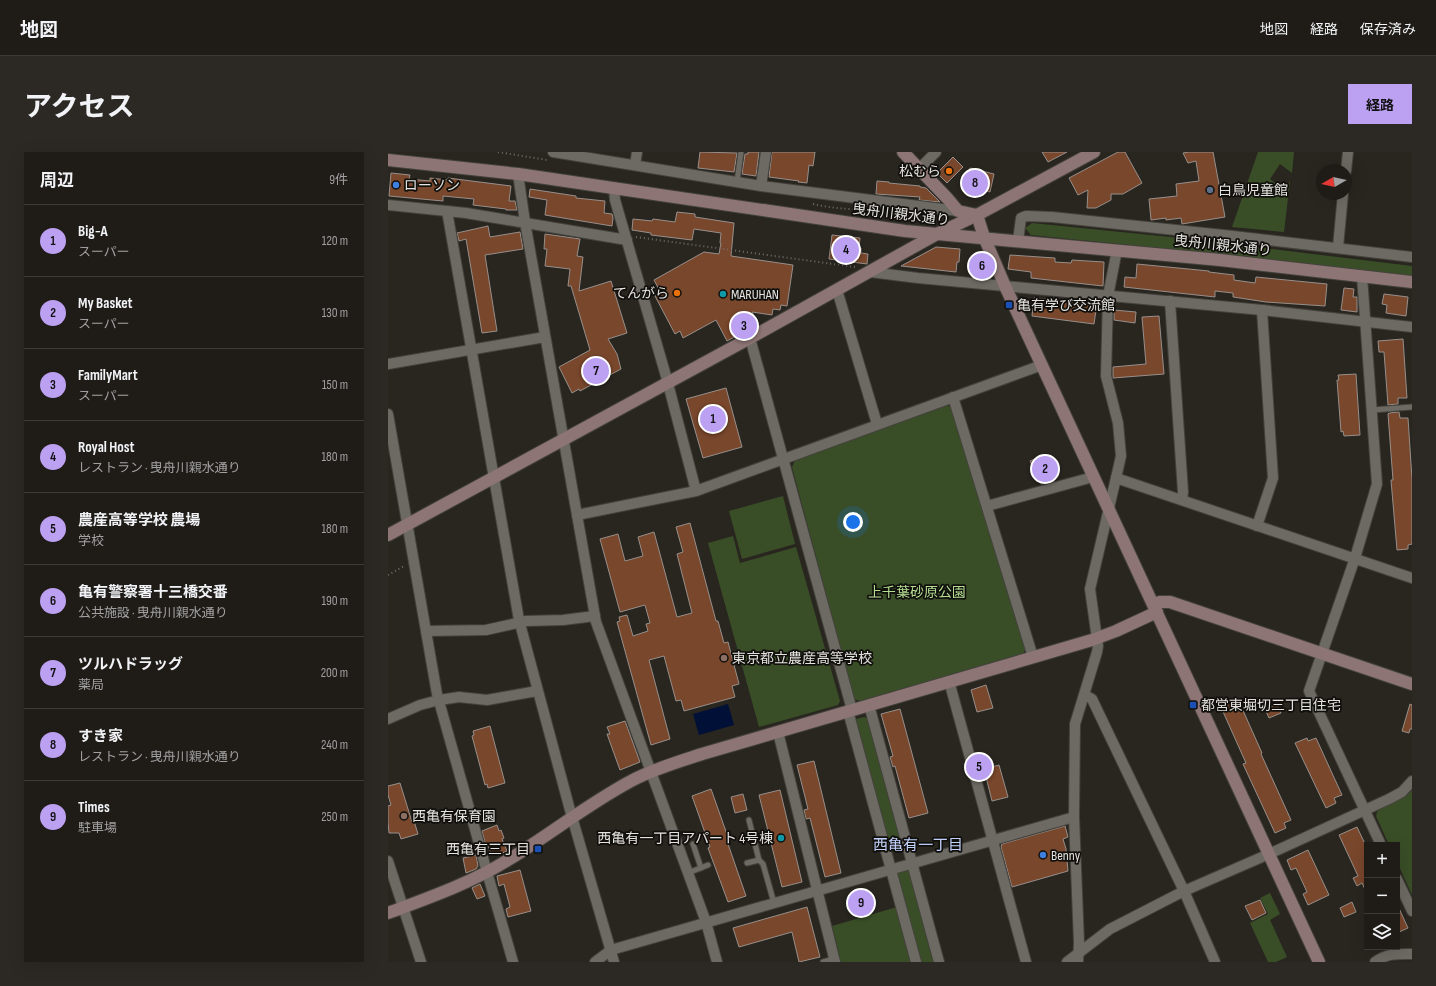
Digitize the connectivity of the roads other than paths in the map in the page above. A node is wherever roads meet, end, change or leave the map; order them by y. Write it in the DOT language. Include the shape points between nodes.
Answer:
graph roads {
  1 [pos="554,152"];
  2 [pos="637,152"];
  3 [pos="741,152"];
  4 [pos="766,152"];
  5 [pos="903,152"];
  6 [pos="936,152"];
  7 [pos="1094,152"];
  8 [pos="1348,152"];
  9 [pos="388,160"];
  10 [pos="1347,164"];
  11 [pos="635,165"];
  12 [pos="919,168"];
  13 [pos="518,174"];
  14 [pos="738,182"];
  15 [pos="762,186"];
  16 [pos="614,189"];
  17 [pos="1342,200"];
  18 [pos="388,205"];
  19 [pos="958,211"];
  20 [pos="447,212"];
  21 [pos="977,215"];
  22 [pos="525,222"];
  23 [pos="937,234"];
  24 [pos="626,238"];
  25 [pos="984,238"];
  26 [pos="1018,241"];
  27 [pos="1338,247"];
  28 [pos="1117,250"];
  29 [pos="1412,257"];
  30 [pos="866,270"];
  31 [pos="1362,276"];
  32 [pos="1412,282"];
  33 [pos="1005,286"];
  34 [pos="837,290"];
  35 [pos="1108,296"];
  36 [pos="1170,301"];
  37 [pos="1262,310"];
  38 [pos="1365,321"];
  39 [pos="1412,327"];
  40 [pos="545,337"];
  41 [pos="750,338"];
  42 [pos="472,350"];
  43 [pos="388,364"];
  44 [pos="1042,365"];
  45 [pos="667,382"];
  46 [pos="954,397"];
  47 [pos="1412,407"];
  48 [pos="1372,410"];
  49 [pos="388,414"];
  50 [pos="877,424"];
  51 [pos="564,440"];
  52 [pos="391,449"];
  53 [pos="784,458"];
  54 [pos="494,477"];
  55 [pos="1093,477"];
  56 [pos="1116,478"];
  57 [pos="696,490"];
  58 [pos="1182,500"];
  59 [pos="987,506"];
  60 [pos="1109,508"];
  61 [pos="577,515"];
  62 [pos="408,525"];
  63 [pos="1258,526"];
  64 [pos="388,536"];
  65 [pos="1355,558"];
  66 [pos="1412,578"];
  67 [pos="1155,608"];
  68 [pos="595,616"];
  69 [pos="520,622"];
  70 [pos="426,631"];
  71 [pos="1097,639"];
  72 [pos="1321,654"];
  73 [pos="1033,658"];
  74 [pos="949,681"];
  75 [pos="1412,684"];
  76 [pos="537,691"];
  77 [pos="1085,695"];
  78 [pos="439,700"];
  79 [pos="869,705"];
  80 [pos="850,711"];
  81 [pos="388,719"];
  82 [pos="778,732"];
  83 [pos="650,771"];
  84 [pos="1412,781"];
  85 [pos="1365,810"];
  86 [pos="1074,817"];
  87 [pos="572,818"];
  88 [pos="749,820"];
  89 [pos="993,840"];
  90 [pos="1380,842"];
  91 [pos="693,844"];
  92 [pos="1269,854"];
  93 [pos="759,860"];
  94 [pos="388,861"];
  95 [pos="747,863"];
  96 [pos="912,863"];
  97 [pos="708,865"];
  98 [pos="701,868"];
  99 [pos="891,869"];
  100 [pos="487,872"];
  101 [pos="688,873"];
  102 [pos="1400,885"];
  103 [pos="817,891"];
  104 [pos="1184,891"];
  105 [pos="774,903"];
  106 [pos="404,908"];
  107 [pos="1412,911"];
  108 [pos="388,914"];
  109 [pos="706,922"];
  110 [pos="611,950"];
  111 [pos="1412,954"];
  112 [pos="1078,958"];
  113 [pos="835,961"];
  114 [pos="421,962"];
  115 [pos="513,962"];
  116 [pos="595,962"];
  117 [pos="614,962"];
  118 [pos="716,962"];
  119 [pos="823,962"];
  120 [pos="916,962"];
  121 [pos="939,962"];
  122 [pos="1026,962"];
  123 [pos="1067,962"];
  124 [pos="1215,962"];
  125 [pos="1319,962"];
  126 [pos="1375,962"];
  1 -- 11 [label="street"];
  2 -- 11 [label="street"];
  3 -- 14 [label="lane"];
  4 -- 15 [label="street"];
  5 -- 12 [label="street"];
  6 -- 12 [label="street"];
  7 -- 21 [label="street"];
  8 -- 10 [label="street"];
  9 -- 13 [label="street, 曳舟川親水通り"];
  11 -- 14 [label="street"];
  12 -- 19 [label="street"];
  13 -- 16 [label="street, 曳舟川親水通り"];
  13 -- 22 [label="street"];
  14 -- 15 [label="street"];
  15 -- 19 [label="street"];
  16 -- 23 [label="street, 曳舟川親水通り"];
  16 -- 24 [label="street"];
  17 -- 27 [label="street"];
  18 -- 20 [label="street"];
  19 -- 21 [label="street"];
  20 -- 22 [label="street"];
  20 -- 42 [label="street"];
  21 -- 23 [label="street"];
  21 -- 25 [label="street"];
  22 -- 24 [label="street"];
  22 -- 40 [label="street"];
  23 -- 25 [label="street, 曳舟川親水通り"];
  23 -- 30 [label="street"];
  24 -- 45 [label="street"];
  25 -- 26 [label="street, 曳舟川親水通り"];
  25 -- 33 [label="street"];
  26 -- 27 [label="street" via="1021,218 1026,216"];
  26 -- 28 [label="street, 曳舟川親水通り"];
  27 -- 29 [label="street"];
  28 -- 31 [label="street, 曳舟川親水通り"];
  28 -- 35 [label="street"];
  30 -- 33 [label="street" via="918,278"];
  30 -- 34 [label="street"];
  31 -- 32 [label="street, 曳舟川親水通り"];
  31 -- 38 [label="street"];
  33 -- 35 [label="street"];
  33 -- 44 [label="street"];
  34 -- 41 [label="street"];
  34 -- 50 [label="street"];
  35 -- 36 [label="street"];
  35 -- 56 [label="street" via="1106,376 1118,423 1120,456"];
  36 -- 37 [label="street"];
  36 -- 58 [label="street"];
  37 -- 38 [label="street"];
  37 -- 63 [label="street" via="1273,478"];
  38 -- 39 [label="street"];
  38 -- 48 [label="street"];
  40 -- 42 [label="street"];
  40 -- 51 [label="street"];
  41 -- 45 [label="street"];
  41 -- 53 [label="street"];
  42 -- 43 [label="street"];
  42 -- 54 [label="street"];
  44 -- 46 [label="street"];
  44 -- 55 [label="street"];
  45 -- 51 [label="street"];
  45 -- 57 [label="street"];
  46 -- 50 [label="street"];
  46 -- 59 [label="street"];
  47 -- 48 [label="lane"];
  48 -- 65 [label="street" via="1377,484"];
  49 -- 52 [label="street"];
  50 -- 53 [label="street"];
  51 -- 54 [label="street"];
  51 -- 61 [label="street"];
  52 -- 62 [label="street"];
  53 -- 57 [label="street"];
  53 -- 80 [label="street"];
  54 -- 62 [label="street"];
  54 -- 69 [label="street"];
  55 -- 59 [label="street"];
  55 -- 60 [label="street"];
  56 -- 58 [label="street"];
  56 -- 60 [label="street"];
  57 -- 61 [label="street"];
  58 -- 63 [label="street"];
  59 -- 73 [label="street"];
  60 -- 67 [label="street"];
  60 -- 71 [label="street" via="1090,589"];
  61 -- 68 [label="street"];
  62 -- 64 [label="street"];
  62 -- 70 [label="street"];
  63 -- 65 [label="street"];
  65 -- 66 [label="street"];
  65 -- 72 [label="street"];
  67 -- 71 [label="street"];
  67 -- 72 [label="street" via="1160,602 1170,602"];
  67 -- 92 [label="street"];
  68 -- 69 [label="street"];
  68 -- 83 [label="street"];
  69 -- 70 [label="street" via="486,630"];
  69 -- 76 [label="street"];
  70 -- 78 [label="street"];
  71 -- 73 [label="street"];
  71 -- 77 [label="street" via="1097,652"];
  72 -- 75 [label="street"];
  72 -- 85 [label="street" via="1309,692"];
  73 -- 74 [label="street"];
  74 -- 79 [label="street"];
  74 -- 89 [label="street"];
  76 -- 78 [label="street" via="487,700 459,697"];
  76 -- 87 [label="street"];
  77 -- 86 [label="street" via="1075,724"];
  77 -- 104 [label="street" via="1092,699"];
  78 -- 81 [label="street" via="420,704"];
  78 -- 100 [label="street"];
  79 -- 80 [label="street"];
  79 -- 96 [label="street"];
  80 -- 82 [label="street"];
  80 -- 99 [label="street"];
  82 -- 83 [label="street"];
  82 -- 103 [label="street"];
  83 -- 87 [label="street"];
  83 -- 101 [label="street"];
  84 -- 85 [label="street" via="1402,792"];
  85 -- 90 [label="street"];
  85 -- 92 [label="street"];
  86 -- 89 [label="street"];
  86 -- 112 [label="street"];
  87 -- 100 [label="street"];
  87 -- 110 [label="street"];
  88 -- 93 [label="lane"];
  89 -- 96 [label="street"];
  89 -- 122 [label="street"];
  91 -- 98 [label="lane"];
  92 -- 104 [label="street"];
  92 -- 125 [label="street"];
  93 -- 95 [label="lane"];
  93 -- 105 [label="lane" via="763,864"];
  94 -- 106 [label="street"];
  96 -- 99 [label="street"];
  96 -- 121 [label="street"];
  97 -- 98 [label="lane"];
  98 -- 101 [label="lane"];
  99 -- 103 [label="street"];
  99 -- 120 [label="street"];
  100 -- 106 [label="street"];
  100 -- 115 [label="street"];
  101 -- 109 [label="street"];
  102 -- 107 [label="street"];
  103 -- 105 [label="street"];
  103 -- 113 [label="street"];
  104 -- 112 [label="street" via="1110,929"];
  104 -- 124 [label="street"];
  105 -- 109 [label="street"];
  106 -- 108 [label="street"];
  106 -- 114 [label="street"];
  109 -- 110 [label="street"];
  109 -- 118 [label="street"];
  110 -- 116 [label="street"];
  110 -- 117 [label="street"];
  111 -- 126 [label="street" via="1387,955"];
  112 -- 123 [label="street"];
  113 -- 119 [label="lane"];
}
